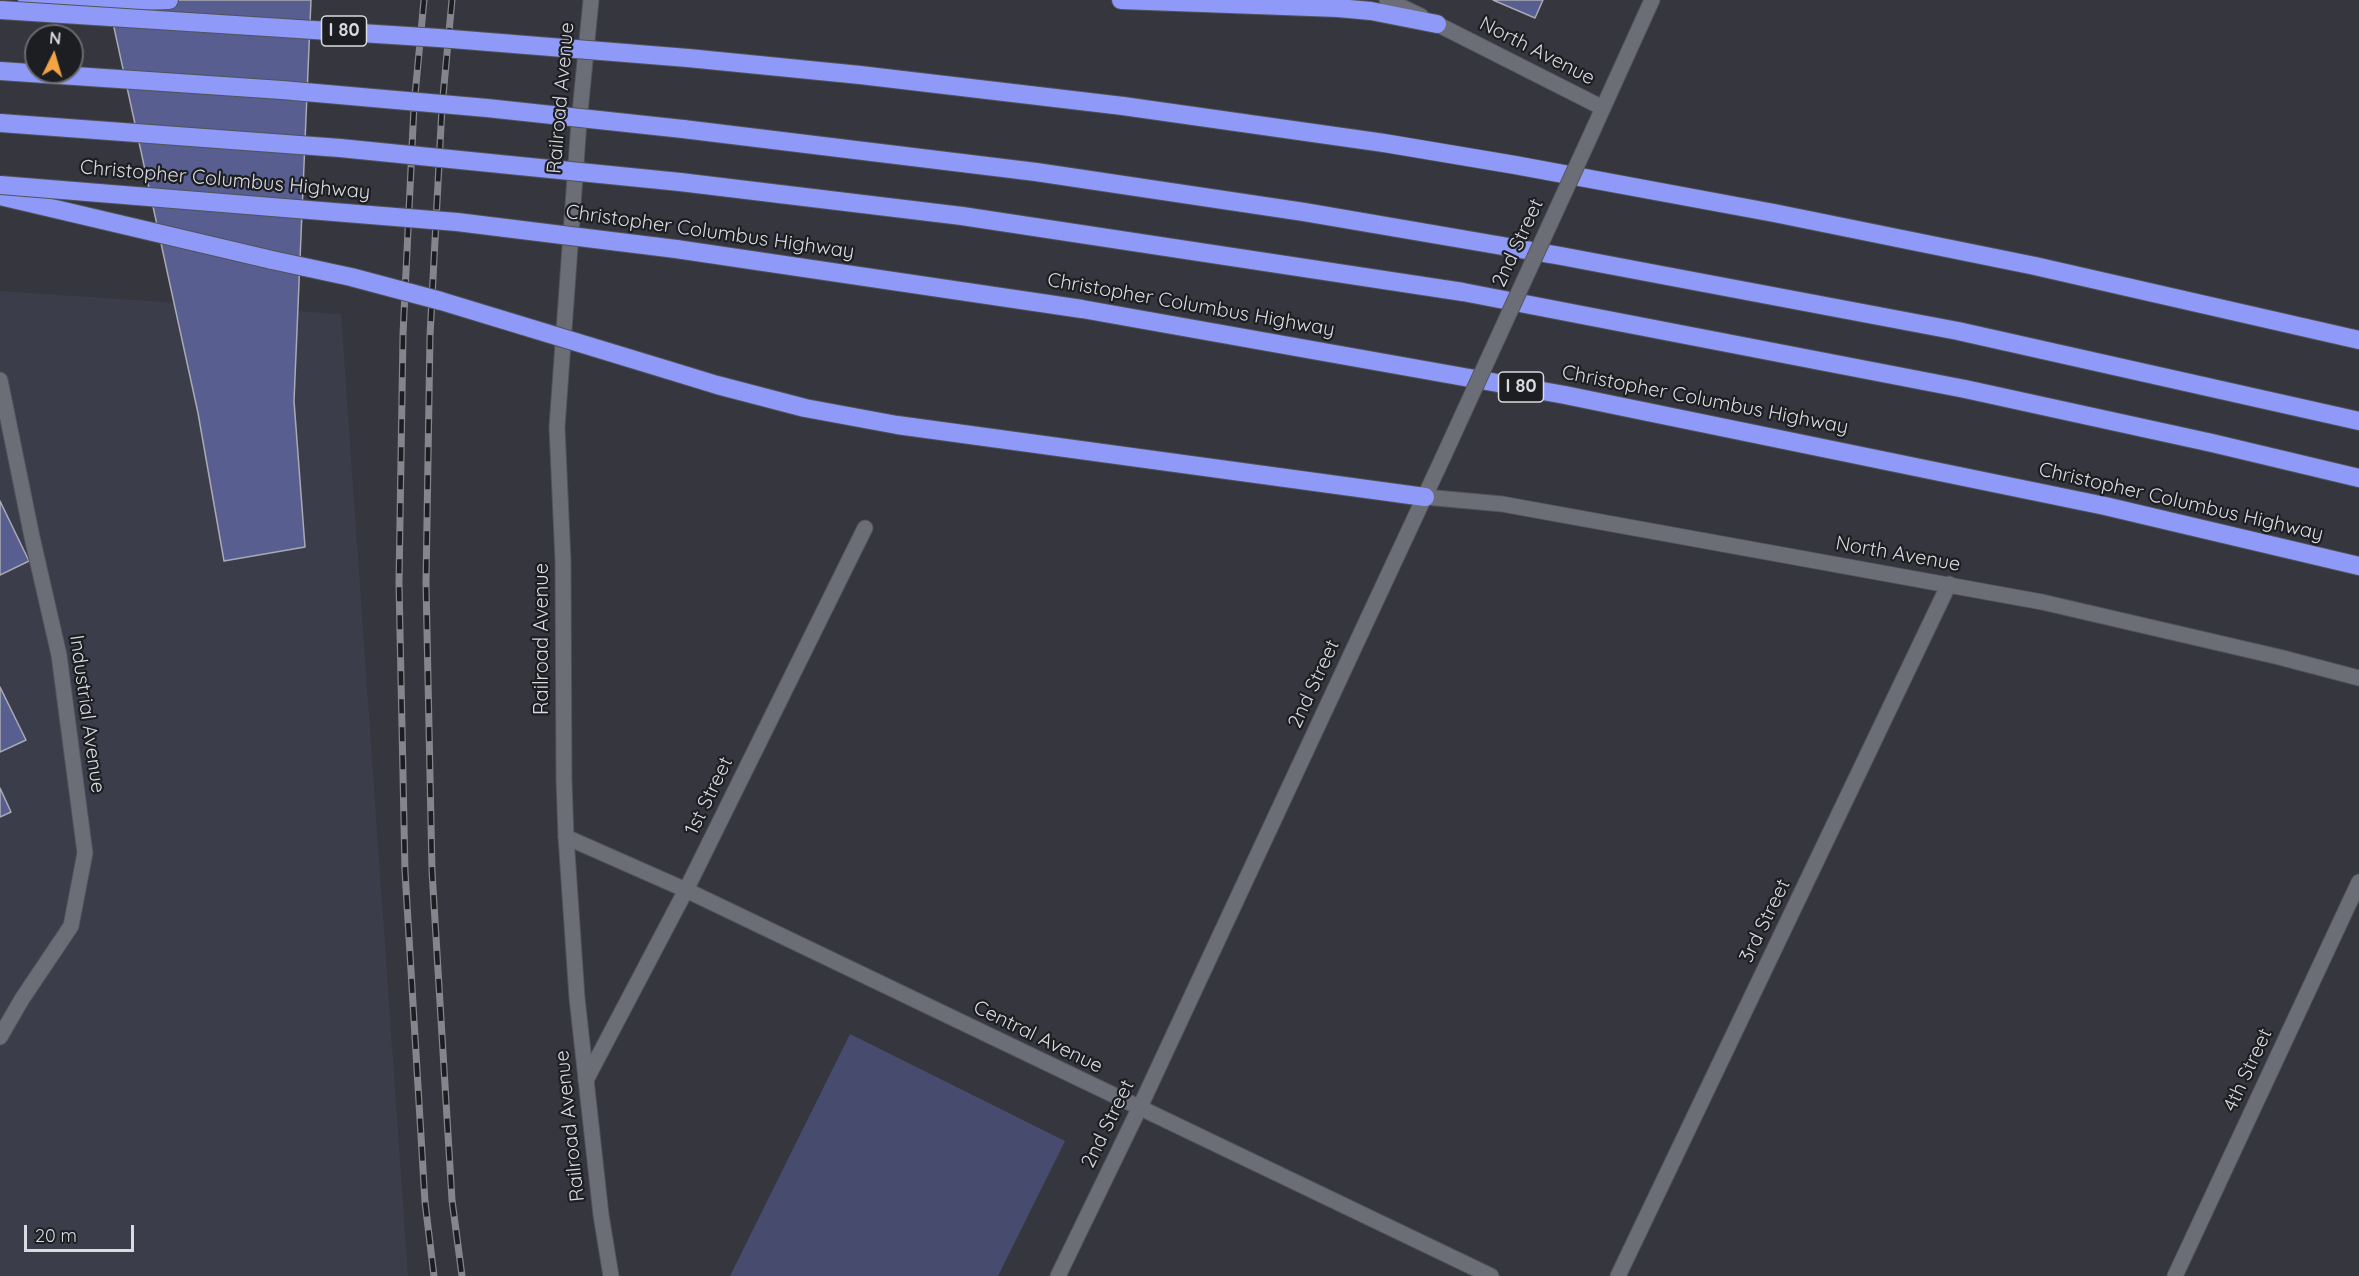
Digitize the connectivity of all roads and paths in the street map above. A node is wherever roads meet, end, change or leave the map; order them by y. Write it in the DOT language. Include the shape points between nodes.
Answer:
graph roads {
  1 [pos="169,0"];
  2 [pos="591,0"];
  3 [pos="1121,0"];
  4 [pos="1387,0"];
  5 [pos="1652,0"];
  6 [pos="0,8"];
  7 [pos="1437,24"];
  8 [pos="0,71"];
  9 [pos="1603,108"];
  10 [pos="0,123"];
  11 [pos="0,185"];
  12 [pos="0,196"];
  13 [pos="2359,339"];
  14 [pos="0,380"];
  15 [pos="2359,421"];
  16 [pos="2359,478"];
  17 [pos="1425,497"];
  18 [pos="865,528"];
  19 [pos="2359,566"];
  20 [pos="1949,584"];
  21 [pos="2359,678"];
  22 [pos="566,837"];
  23 [pos="2359,882"];
  24 [pos="686,890"];
  25 [pos="0,1037"];
  26 [pos="586,1080"];
  27 [pos="1139,1109"];
  28 [pos="611,1276"];
  29 [pos="1058,1276"];
  30 [pos="1491,1276"];
  31 [pos="1618,1276"];
  32 [pos="2175,1276"];
  1 -- 6 [label="highway"];
  2 -- 22 [label="street, Railroad Avenue" via="557,427 563,561"];
  3 -- 7 [label="highway" via="1338,8"];
  4 -- 7 [label="street, North Avenue"];
  5 -- 9 [label="street, 2nd Street"];
  6 -- 13 [label="highway, I 80, bridge" via="688,58 1123,106 1515,165 1764,211 2024,263"];
  7 -- 9 [label="street, North Avenue"];
  8 -- 15 [label="highway, bridge" via="487,108 1036,172 1561,255 1958,331"];
  9 -- 17 [label="street, 2nd Street, bridge"];
  10 -- 16 [label="highway, Christopher Columbus Highway, bridge" via="340,147 962,216 1463,292 1715,339 1965,389"];
  11 -- 19 [label="highway, Christopher Columbus Highway / I 80, bridge" via="457,222 676,249 1082,309 1554,393 1971,477"];
  12 -- 17 [label="highway, bridge" via="373,283 795,405 897,425"];
  14 -- 25 [label="street, Industrial Avenue" via="59,655 86,853 71,926"];
  17 -- 20 [label="street, North Avenue" via="1502,504"];
  17 -- 27 [label="street, 2nd Street"];
  18 -- 24 [label="street, 1st Street"];
  20 -- 21 [label="street, North Avenue" via="2053,604"];
  20 -- 31 [label="street, 3rd Street"];
  22 -- 24 [label="street, Central Avenue"];
  22 -- 26 [label="street, Railroad Avenue"];
  23 -- 32 [label="street, 4th Street"];
  24 -- 26 [label="street, 1st Street"];
  24 -- 27 [label="street, Central Avenue"];
  26 -- 28 [label="street, Railroad Avenue"];
  27 -- 29 [label="street, 2nd Street"];
  27 -- 30 [label="street, Central Avenue"];
}
